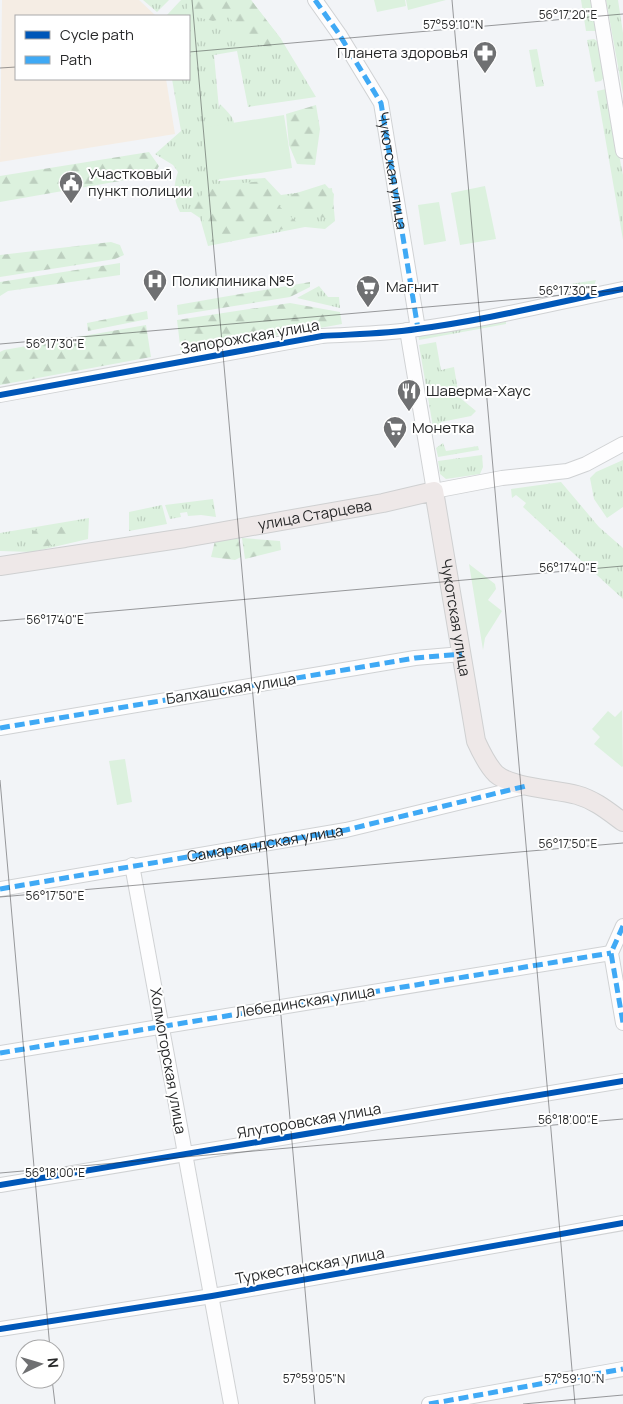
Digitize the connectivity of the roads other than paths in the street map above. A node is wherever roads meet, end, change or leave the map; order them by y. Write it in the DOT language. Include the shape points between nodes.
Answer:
graph roads {
  1 [pos="315,0"];
  2 [pos="598,0"];
  3 [pos="623,151"];
  4 [pos="623,289"];
  5 [pos="413,330"];
  6 [pos="0,395"];
  7 [pos="623,444"];
  8 [pos="434,490"];
  9 [pos="0,566"];
  10 [pos="462,654"];
  11 [pos="0,728"];
  12 [pos="526,786"];
  13 [pos="618,819"];
  14 [pos="132,866"];
  15 [pos="0,889"];
  16 [pos="623,926"];
  17 [pos="611,953"];
  18 [pos="623,1023"];
  19 [pos="162,1025"];
  20 [pos="0,1053"];
  21 [pos="623,1081"];
  22 [pos="186,1154"];
  23 [pos="0,1186"];
  24 [pos="623,1223"];
  25 [pos="212,1296"];
  26 [pos="0,1329"];
  27 [pos="623,1369"];
  28 [pos="232,1404"];
  29 [pos="429,1404"];
  1 -- 5 [label="street, Чукотская улица" via="381,103"];
  2 -- 3 [label="street"];
  4 -- 5 [label="street, Запорожская улица" via="536,309"];
  5 -- 6 [label="street, Запорожская улица" via="322,336"];
  5 -- 8 [label="street, Чукотская улица"];
  7 -- 8 [label="street, улица Старцева" via="567,471 485,480"];
  8 -- 9 [label="main road, улица Старцева" via="383,503 185,538"];
  8 -- 10 [label="main road, Чукотская улица"];
  10 -- 11 [label="street, Балхашская улица" via="415,658"];
  10 -- 12 [label="main road, Чукотская улица" via="476,741 497,775"];
  12 -- 13 [label="main road, Чукотская улица" via="578,796 596,803"];
  12 -- 14 [label="street, Самаркандская улица" via="346,830"];
  14 -- 15 [label="street, Самаркандская улица"];
  14 -- 19 [label="street, Холмогорская улица"];
  16 -- 17 [label="street"];
  17 -- 18 [label="street"];
  17 -- 19 [label="street, Лебединская улица"];
  19 -- 20 [label="street, Лебединская улица"];
  19 -- 22 [label="street, Холмогорская улица"];
  21 -- 22 [label="street, Ялуторовская улица"];
  22 -- 23 [label="street, Ялуторовская улица"];
  22 -- 25 [label="street, Холмогорская улица"];
  24 -- 25 [label="street, Туркестанская улица"];
  25 -- 26 [label="street, Туркестанская улица"];
  25 -- 28 [label="street, Холмогорская улица"];
  27 -- 29 [label="street"];
}
